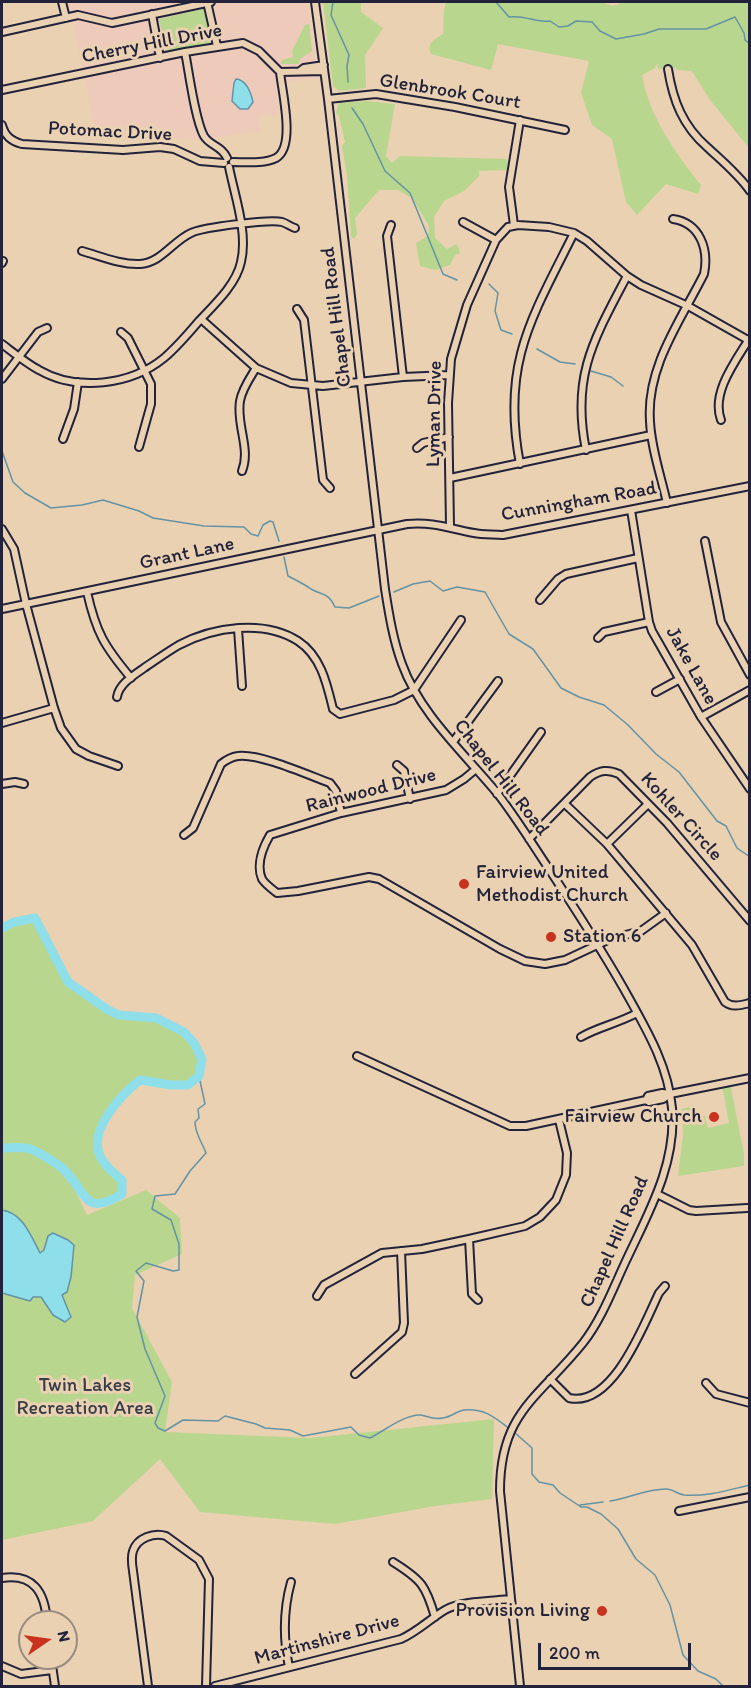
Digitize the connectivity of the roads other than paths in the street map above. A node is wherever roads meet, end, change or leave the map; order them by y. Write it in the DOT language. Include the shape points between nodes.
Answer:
graph roads {
  1 [pos="62,2"];
  2 [pos="209,2"];
  3 [pos="315,2"];
  4 [pos="152,14"];
  5 [pos="66,18"];
  6 [pos="2,32"];
  7 [pos="217,46"];
  8 [pos="185,52"];
  9 [pos="160,58"];
  10 [pos="324,68"];
  11 [pos="668,69"];
  12 [pos="280,72"];
  13 [pos="2,90"];
  14 [pos="328,99"];
  15 [pos="520,120"];
  16 [pos="2,125"];
  17 [pos="565,129"];
  18 [pos="228,163"];
  19 [pos="750,191"];
  20 [pos="673,219"];
  21 [pos="463,222"];
  22 [pos="241,225"];
  23 [pos="391,225"];
  24 [pos="514,225"];
  25 [pos="295,228"];
  26 [pos="574,233"];
  27 [pos="496,240"];
  28 [pos="82,251"];
  29 [pos="627,276"];
  30 [pos="688,306"];
  31 [pos="297,309"];
  32 [pos="201,319"];
  33 [pos="47,328"];
  34 [pos="121,332"];
  35 [pos="749,339"];
  36 [pos="2,344"];
  37 [pos="18,356"];
  38 [pos="256,368"];
  39 [pos="145,370"];
  40 [pos="449,375"];
  41 [pos="403,377"];
  42 [pos="2,379"];
  43 [pos="78,382"];
  44 [pos="360,382"];
  45 [pos="312,387"];
  46 [pos="721,420"];
  47 [pos="651,435"];
  48 [pos="449,437"];
  49 [pos="63,439"];
  50 [pos="139,447"];
  51 [pos="417,448"];
  52 [pos="586,450"];
  53 [pos="520,464"];
  54 [pos="242,471"];
  55 [pos="450,478"];
  56 [pos="750,486"];
  57 [pos="330,488"];
  58 [pos="667,503"];
  59 [pos="631,510"];
  60 [pos="450,526"];
  61 [pos="2,529"];
  62 [pos="380,530"];
  63 [pos="705,541"];
  64 [pos="638,558"];
  65 [pos="87,592"];
  66 [pos="540,600"];
  67 [pos="26,604"];
  68 [pos="2,609"];
  69 [pos="461,620"];
  70 [pos="649,622"];
  71 [pos="238,629"];
  72 [pos="598,638"];
  73 [pos="750,675"];
  74 [pos="131,678"];
  75 [pos="680,679"];
  76 [pos="498,681"];
  77 [pos="242,686"];
  78 [pos="414,690"];
  79 [pos="750,690"];
  80 [pos="656,692"];
  81 [pos="117,697"];
  82 [pos="54,708"];
  83 [pos="701,717"];
  84 [pos="2,723"];
  85 [pos="541,732"];
  86 [pos="453,742"];
  87 [pos="397,765"];
  88 [pos="118,766"];
  89 [pos="476,769"];
  90 [pos="2,784"];
  91 [pos="24,784"];
  92 [pos="749,787"];
  93 [pos="497,794"];
  94 [pos="410,799"];
  95 [pos="565,804"];
  96 [pos="648,804"];
  97 [pos="341,813"];
  98 [pos="184,835"];
  99 [pos="529,839"];
  100 [pos="607,844"];
  101 [pos="666,913"];
  102 [pos="750,921"];
  103 [pos="598,943"];
  104 [pos="750,1003"];
  105 [pos="637,1013"];
  106 [pos="581,1037"];
  107 [pos="357,1056"];
  108 [pos="750,1078"];
  109 [pos="670,1094"];
  110 [pos="559,1120"];
  111 [pos="657,1194"];
  112 [pos="747,1208"];
  113 [pos="469,1239"];
  114 [pos="401,1251"];
  115 [pos="665,1286"];
  116 [pos="317,1296"];
  117 [pos="478,1300"];
  118 [pos="355,1374"];
  119 [pos="550,1379"];
  120 [pos="706,1383"];
  121 [pos="750,1403"];
  122 [pos="750,1497"];
  123 [pos="679,1511"];
  124 [pos="393,1562"];
  125 [pos="2,1578"];
  126 [pos="291,1581"];
  127 [pos="511,1599"];
  128 [pos="45,1610"];
  129 [pos="435,1617"];
  130 [pos="2,1666"];
  131 [pos="289,1668"];
  132 [pos="52,1670"];
  133 [pos="55,1686"];
  134 [pos="148,1686"];
  135 [pos="206,1686"];
  136 [pos="214,1686"];
  137 [pos="518,1686"];
  1 -- 5 [label="street"];
  2 -- 4 [label="street"];
  2 -- 7 [label="street"];
  3 -- 10 [label="street, Chapel Hill Road"];
  4 -- 5 [label="street" via="112,23 83,15"];
  4 -- 9 [label="street"];
  5 -- 6 [label="street"];
  7 -- 8 [label="street, Cherry Hill Drive"];
  7 -- 12 [label="street, Cherry Hill Drive" via="248,45"];
  8 -- 9 [label="street, Cherry Hill Drive"];
  8 -- 18 [label="street" via="201,129 207,140 220,147"];
  9 -- 13 [label="street, Cherry Hill Drive"];
  10 -- 12 [label="street" via="304,73"];
  10 -- 14 [label="street, Chapel Hill Road"];
  11 -- 19 [label="street" via="675,103 684,121"];
  12 -- 18 [label="street, Potomac Drive" via="287,133 283,152 268,160"];
  14 -- 15 [label="street, Glenbrook Court" via="376,94"];
  14 -- 44 [label="street, Chapel Hill Road"];
  15 -- 17 [label="street, Glenbrook Court"];
  15 -- 24 [label="street" via="509,187"];
  16 -- 18 [label="street, Potomac Drive" via="6,136 22,144 123,150 160,147 200,161"];
  18 -- 22 [label="street"];
  20 -- 30 [label="street" via="684,221 696,231 705,250 704,274"];
  21 -- 27 [label="street"];
  22 -- 25 [label="street" via="282,222"];
  22 -- 28 [label="street" via="190,233 162,255 140,264"];
  22 -- 32 [label="street" via="241,265"];
  23 -- 41 [label="street" via="387,236"];
  24 -- 26 [label="street" via="549,226"];
  24 -- 27 [label="street"];
  26 -- 29 [label="street"];
  26 -- 53 [label="street" via="533,314 518,361 513,410"];
  27 -- 40 [label="street, Lyman Drive" via="457,333"];
  29 -- 30 [label="street"];
  29 -- 52 [label="street" via="587,358 580,407"];
  30 -- 35 [label="street"];
  30 -- 47 [label="street" via="655,374 650,404"];
  31 -- 45 [label="street" via="304,320"];
  32 -- 38 [label="street"];
  32 -- 39 [label="street" via="163,359"];
  33 -- 37 [label="street" via="38,332"];
  34 -- 39 [label="street"];
  35 -- 46 [label="street" via="723,384 717,409"];
  36 -- 37 [label="street"];
  37 -- 42 [label="street"];
  37 -- 43 [label="street" via="40,371"];
  38 -- 45 [label="street"];
  38 -- 54 [label="street" via="240,401 246,461"];
  39 -- 43 [label="street" via="114,381"];
  39 -- 50 [label="street" via="153,393"];
  40 -- 41 [label="street"];
  40 -- 48 [label="street, Lyman Drive"];
  41 -- 44 [label="street"];
  43 -- 49 [label="street" via="74,409"];
  44 -- 45 [label="street"];
  44 -- 62 [label="street, Chapel Hill Road"];
  45 -- 57 [label="street" via="323,480"];
  47 -- 52 [label="street"];
  47 -- 58 [label="street"];
  48 -- 51 [label="street"];
  48 -- 55 [label="street, Lyman Drive"];
  52 -- 53 [label="street"];
  53 -- 55 [label="street"];
  55 -- 60 [label="street, Lyman Drive"];
  56 -- 58 [label="street, Cunningham Road"];
  58 -- 59 [label="street, Cunningham Road"];
  59 -- 60 [label="street, Cunningham Road" via="503,535"];
  59 -- 64 [label="street, Jake Lane"];
  60 -- 62 [label="street, Cunningham Road" via="426,522"];
  61 -- 67 [label="street" via="14,549"];
  62 -- 65 [label="street, Grant Lane"];
  62 -- 78 [label="street, Chapel Hill Road" via="393,635"];
  63 -- 73 [label="street" via="721,622"];
  64 -- 66 [label="street" via="566,574"];
  64 -- 70 [label="street, Jake Lane"];
  65 -- 67 [label="street, Grant Lane"];
  65 -- 74 [label="street" via="100,637"];
  67 -- 68 [label="street, Grant Lane"];
  67 -- 82 [label="street"];
  69 -- 78 [label="street"];
  70 -- 72 [label="street" via="604,632"];
  70 -- 75 [label="street, Jake Lane"];
  71 -- 74 [label="street" via="208,634 180,645"];
  71 -- 77 [label="street"];
  71 -- 78 [label="street" via="271,631 299,642 314,656 325,676 333,709 340,714 394,700"];
  74 -- 81 [label="street"];
  75 -- 80 [label="street"];
  75 -- 83 [label="street, Jake Lane"];
  76 -- 86 [label="street"];
  78 -- 86 [label="street, Chapel Hill Road"];
  79 -- 83 [label="street"];
  82 -- 84 [label="street"];
  82 -- 88 [label="street" via="61,728 76,749"];
  83 -- 92 [label="street, Jake Lane"];
  85 -- 93 [label="street"];
  86 -- 89 [label="street, Chapel Hill Road"];
  87 -- 94 [label="street" via="404,771"];
  89 -- 93 [label="street, Chapel Hill Road"];
  89 -- 94 [label="street, Rainwood Drive" via="446,790"];
  90 -- 91 [label="street"];
  93 -- 99 [label="street, Chapel Hill Road"];
  94 -- 97 [label="street, Rainwood Drive"];
  95 -- 96 [label="street, Kohler Circle" via="590,777 606,770 619,774"];
  95 -- 99 [label="street"];
  95 -- 100 [label="street"];
  96 -- 100 [label="street"];
  96 -- 102 [label="street, Kohler Circle"];
  97 -- 98 [label="street" via="330,783 253,756 239,755 221,764 192,828"];
  97 -- 103 [label="street, Rainwood Drive" via="270,835 260,868 263,881 277,893 369,877 380,879 525,961 545,964 565,960"];
  99 -- 103 [label="street, Chapel Hill Road"];
  100 -- 101 [label="street"];
  101 -- 103 [label="street" via="641,931"];
  101 -- 104 [label="street" via="692,945 725,1002"];
  103 -- 105 [label="street, Chapel Hill Road"];
  105 -- 106 [label="street"];
  105 -- 109 [label="street, Chapel Hill Road" via="659,1053"];
  107 -- 110 [label="street" via="510,1126"];
  108 -- 109 [label="street"];
  109 -- 110 [label="street" via="663,1099"];
  109 -- 111 [label="street, Chapel Hill Road" via="671,1151"];
  110 -- 113 [label="street" via="567,1153 566,1175 556,1200 525,1226"];
  111 -- 112 [label="street" via="688,1210"];
  111 -- 119 [label="street, Chapel Hill Road" via="598,1321"];
  113 -- 114 [label="street"];
  113 -- 117 [label="street" via="472,1294"];
  114 -- 116 [label="street" via="382,1253 354,1267 324,1285"];
  114 -- 118 [label="street" via="402,1332"];
  115 -- 119 [label="street" via="630,1356 595,1393 586,1399 569,1398"];
  119 -- 127 [label="street, Chapel Hill Road" via="513,1425 500,1471"];
  120 -- 121 [label="street" via="716,1394"];
  122 -- 123 [label="street"];
  124 -- 129 [label="street" via="418,1579 428,1592"];
  125 -- 128 [label="street" via="24,1579 37,1588"];
  126 -- 131 [label="street" via="283,1641"];
  127 -- 129 [label="street, Martinshire Drive" via="456,1606"];
  127 -- 137 [label="street, Chapel Hill Road"];
  129 -- 131 [label="street, Martinshire Drive" via="401,1639"];
  130 -- 132 [label="street" via="21,1674"];
  131 -- 136 [label="street, Martinshire Drive"];
  132 -- 133 [label="street"];
  134 -- 135 [label="street" via="132,1552 142,1539 160,1534 199,1560 205,1569"];
}
